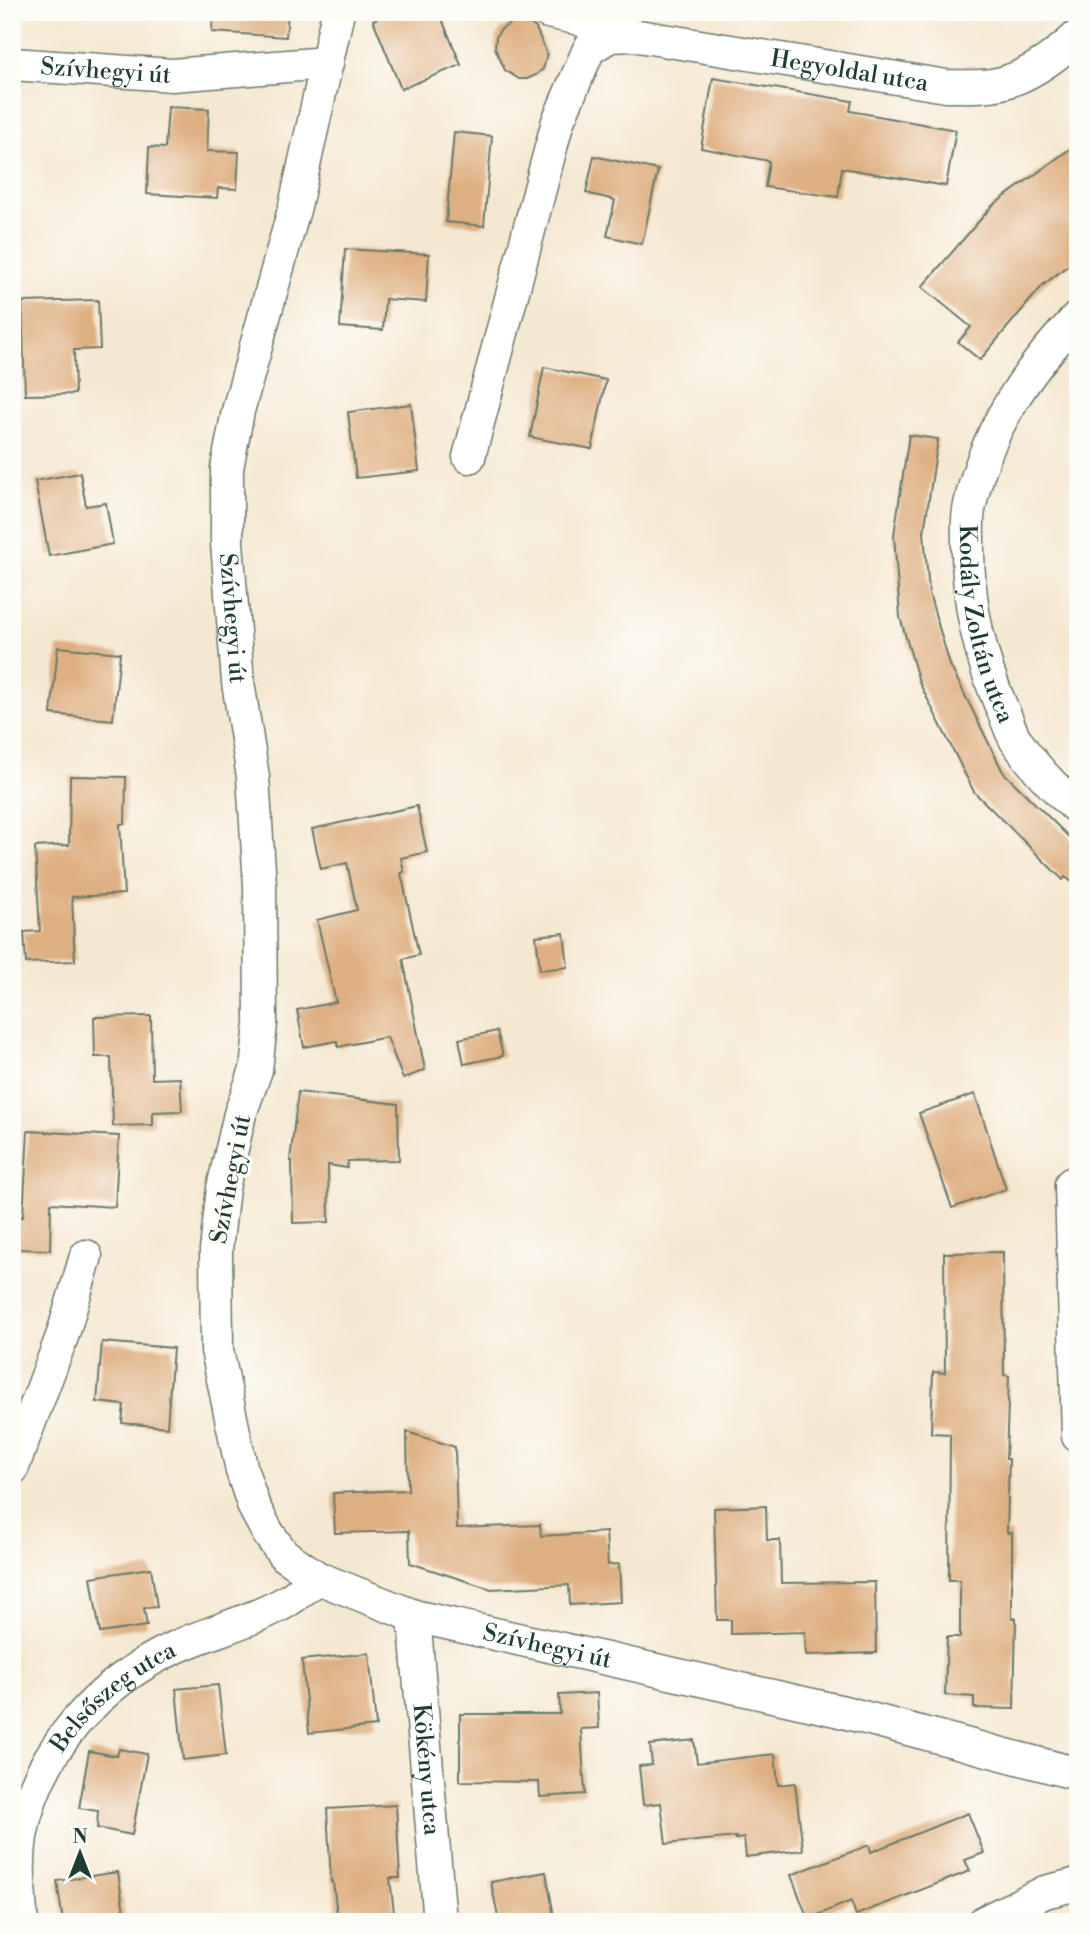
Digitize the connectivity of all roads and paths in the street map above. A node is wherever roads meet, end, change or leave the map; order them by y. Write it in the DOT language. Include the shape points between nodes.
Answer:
graph roads {
  1 [pos="338,12"];
  2 [pos="548,12"];
  3 [pos="610,36"];
  4 [pos="1078,36"];
  5 [pos="327,63"];
  6 [pos="12,64"];
  7 [pos="1078,317"];
  8 [pos="469,457"];
  9 [pos="1078,809"];
  10 [pos="1071,1184"];
  11 [pos="86,1256"];
  12 [pos="1078,1436"];
  13 [pos="12,1469"];
  14 [pos="318,1578"];
  15 [pos="414,1616"];
  16 [pos="1078,1774"];
  17 [pos="1078,1884"];
  18 [pos="18,1909"];
  19 [pos="440,1922"];
  20 [pos="984,1922"];
  1 -- 5 [label="street, Szívhegyi út"];
  2 -- 3 [label="street, Hegyoldal utca" via="580,19"];
  3 -- 4 [label="street, Hegyoldal utca" via="632,35 946,86 993,85 1024,74"];
  3 -- 8 [label="street" via="589,49 558,121"];
  5 -- 6 [label="street, Szívhegyi út" via="172,75"];
  5 -- 14 [label="street, Szívhegyi út" via="227,468 227,543 238,682 256,817 261,1024 256,1070 240,1114 223,1188 216,1250 217,1350 242,1471 268,1533 283,1554"];
  7 -- 9 [label="street, Kodály Zoltán utca" via="1046,350 1006,408 969,511 967,569 975,627 990,684 1016,740 1054,788"];
  10 -- 12 [label="street"];
  11 -- 13 [label="street" via="63,1334"];
  14 -- 15 [label="street, Szívhegyi út"];
  14 -- 18 [label="street, Belsőszeg utca" via="284,1603 174,1647 131,1671 75,1722 36,1784 26,1812"];
  15 -- 16 [label="street, Szívhegyi út" via="841,1711"];
  15 -- 19 [label="street, Kökény utca"];
  17 -- 20 [label="street" via="1045,1892"];
}
